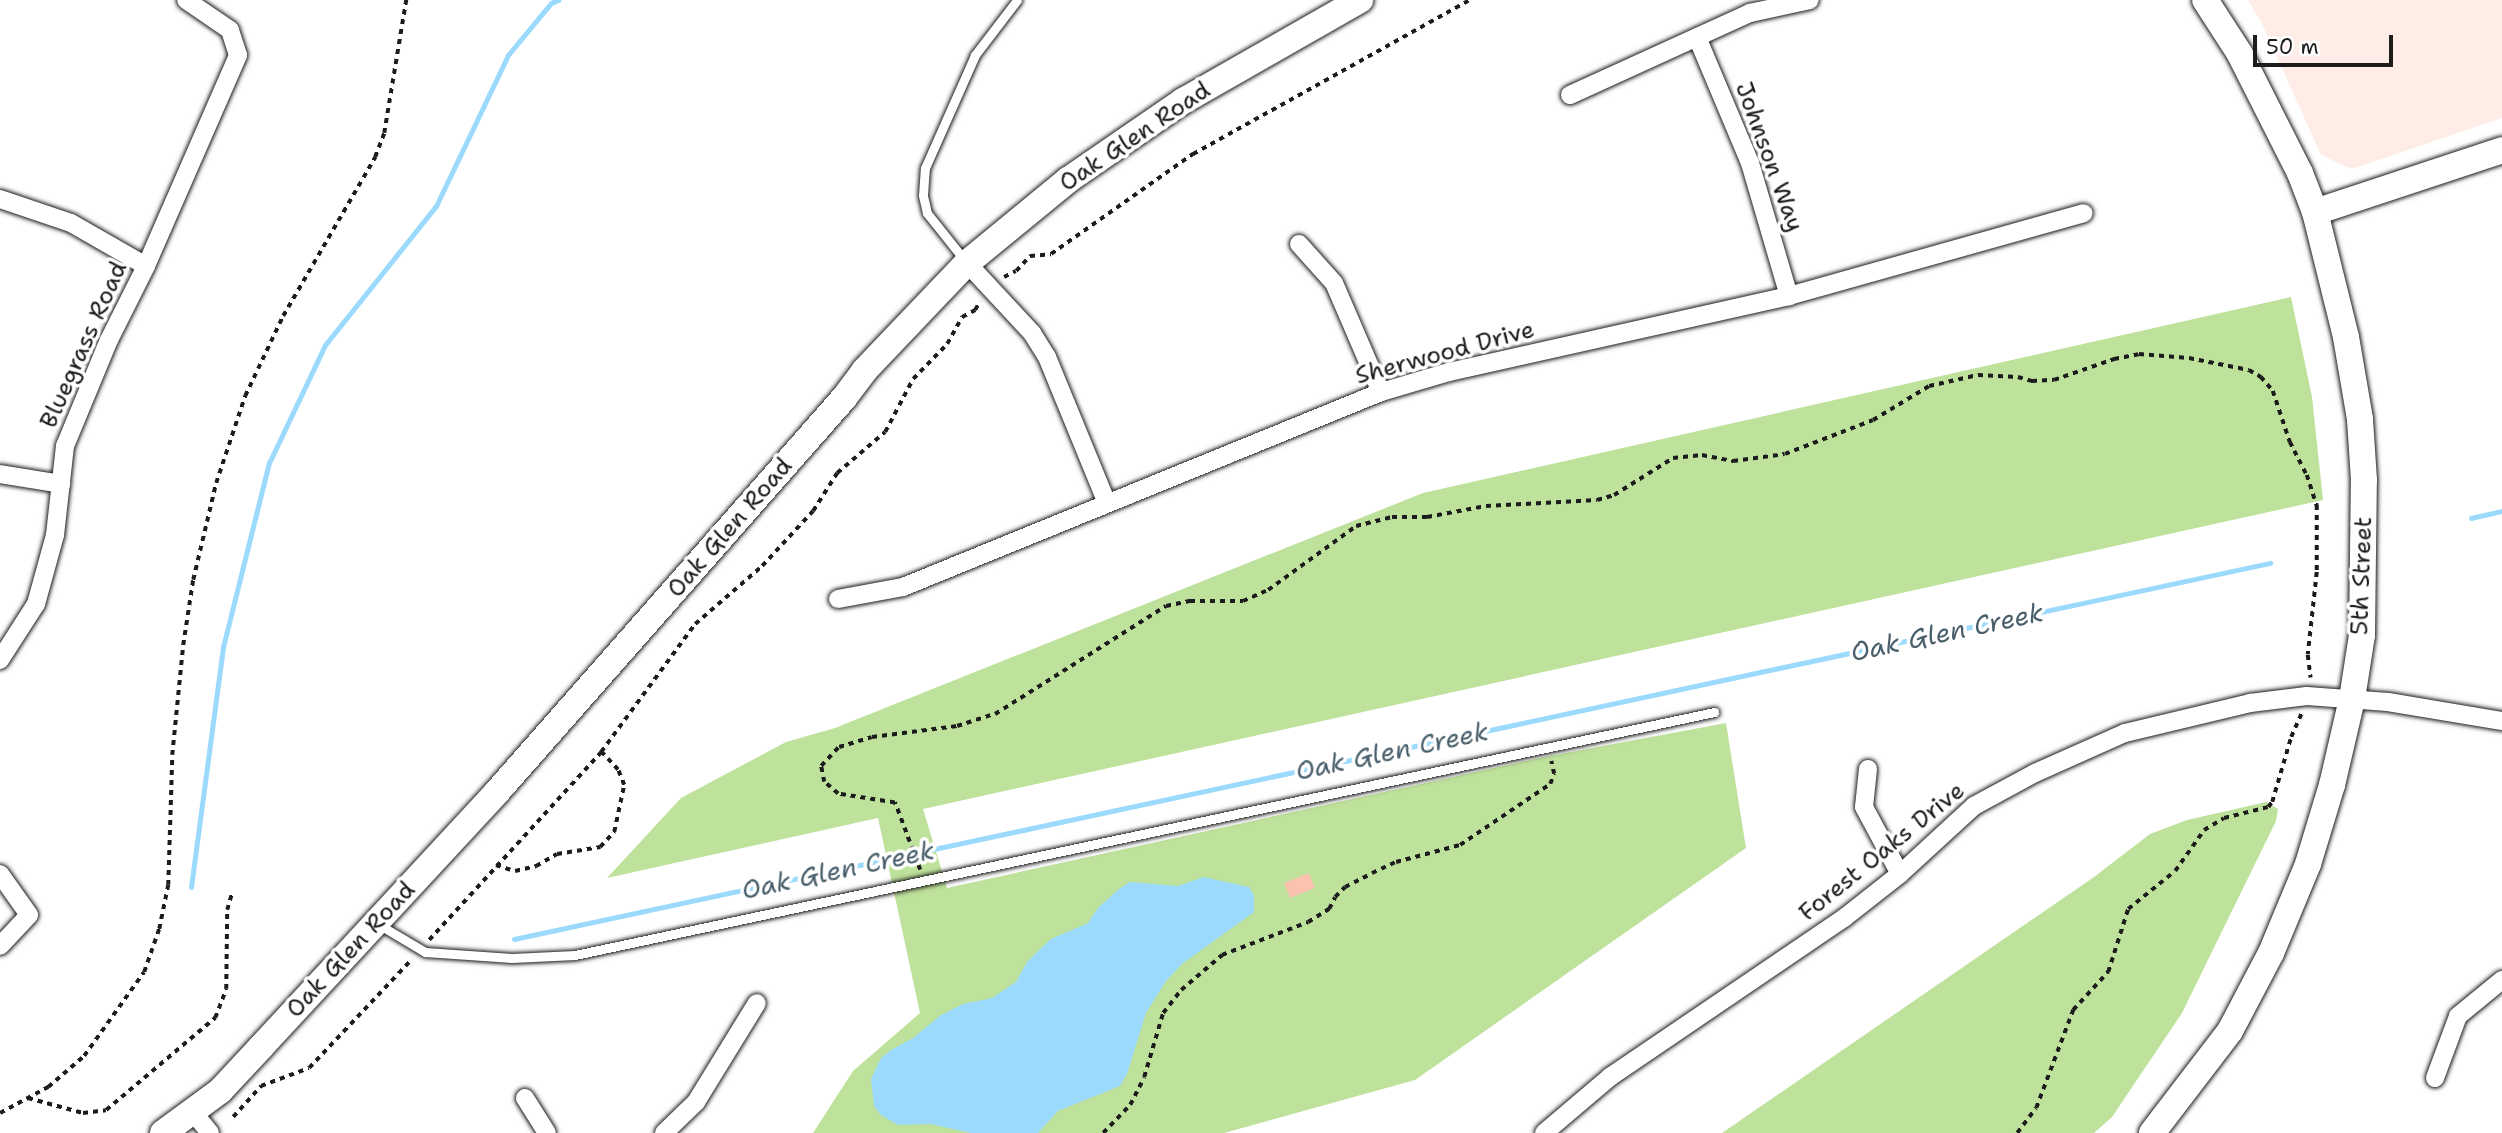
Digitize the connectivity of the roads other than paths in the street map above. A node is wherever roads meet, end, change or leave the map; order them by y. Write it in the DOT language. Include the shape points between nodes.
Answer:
graph roads {
  1 [pos="186,0"];
  2 [pos="1017,0"];
  3 [pos="1360,0"];
  4 [pos="1810,0"];
  5 [pos="2205,0"];
  6 [pos="1697,37"];
  7 [pos="1570,95"];
  8 [pos="2502,150"];
  9 [pos="0,199"];
  10 [pos="2315,212"];
  11 [pos="2084,213"];
  12 [pos="1299,244"];
  13 [pos="967,263"];
  14 [pos="146,266"];
  15 [pos="1789,296"];
  16 [pos="1381,392"];
  17 [pos="0,474"];
  18 [pos="61,484"];
  19 [pos="1107,503"];
  20 [pos="838,599"];
  21 [pos="0,660"];
  22 [pos="2352,699"];
  23 [pos="1714,712"];
  24 [pos="2502,721"];
  25 [pos="1868,769"];
  26 [pos="0,874"];
  27 [pos="1900,874"];
  28 [pos="376,923"];
  29 [pos="0,946"];
  30 [pos="2502,980"];
  31 [pos="757,1003"];
  32 [pos="2435,1078"];
  33 [pos="524,1098"];
  34 [pos="192,1112"];
  35 [pos="163,1133"];
  36 [pos="210,1133"];
  37 [pos="547,1133"];
  38 [pos="664,1133"];
  39 [pos="1544,1133"];
  40 [pos="2152,1133"];
  1 -- 14 [label="street, Bluegrass Road" via="230,30 238,55"];
  2 -- 13 [label="lane" via="975,55 925,168 927,213"];
  3 -- 13 [label="main road, Oak Glen Road" via="1184,101 1068,180"];
  4 -- 6 [label="street" via="1750,12"];
  5 -- 10 [label="main road, 5th Street" via="2240,54"];
  6 -- 7 [label="street"];
  6 -- 15 [label="street, Johnson Way" via="1750,163"];
  8 -- 10 [label="main road"];
  9 -- 14 [label="street" via="71,223"];
  10 -- 22 [label="main road, 5th Street" via="2346,337 2362,456 2362,635"];
  11 -- 15 [label="street, Sherwood Drive"];
  12 -- 16 [label="street" via="1334,283"];
  13 -- 19 [label="street" via="1032,333 1047,357"];
  13 -- 28 [label="main road, Oak Glen Road" via="864,371 543,740"];
  14 -- 18 [label="street, Bluegrass Road" via="65,446"];
  15 -- 16 [label="street, Sherwood Drive" via="1449,372"];
  16 -- 19 [label="street, Sherwood Drive"];
  17 -- 18 [label="street"];
  18 -- 21 [label="street, Bluegrass Road" via="55,535 36,604"];
  19 -- 20 [label="street, Sherwood Drive" via="903,587"];
  22 -- 24 [label="street, Forest Oaks Drive"];
  22 -- 27 [label="street, Forest Oaks Drive" via="2307,696 2250,703 2125,733 2035,773 1974,807"];
  22 -- 40 [label="main road, 5th Street" via="2333,785 2308,864 2271,953 2230,1031"];
  23 -- 28 [label="lane" via="575,955 512,958 421,950"];
  25 -- 27 [label="street" via="1864,807"];
  26 -- 29 [label="street" via="29,915"];
  27 -- 39 [label="street, Forest Oaks Drive" via="1844,918 1610,1077"];
  28 -- 34 [label="main road, Oak Glen Road" via="220,1091"];
  30 -- 32 [label="street" via="2458,1016"];
  31 -- 38 [label="street" via="696,1101"];
  33 -- 37 [label="street"];
  34 -- 35 [label="main road, Oak Glen Road"];
  34 -- 36 [label="street"];
}
